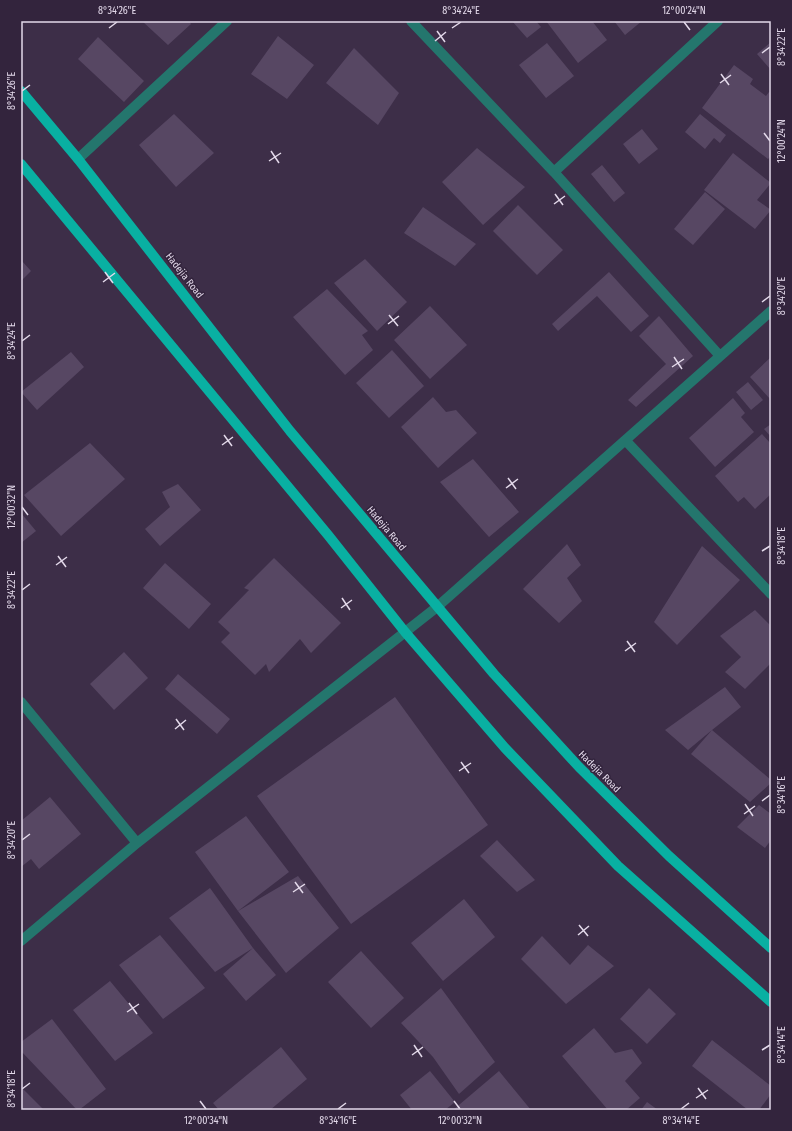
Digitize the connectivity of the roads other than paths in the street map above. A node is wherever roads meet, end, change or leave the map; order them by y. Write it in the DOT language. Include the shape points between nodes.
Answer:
graph roads {
  1 [pos="227,21"];
  2 [pos="411,21"];
  3 [pos="718,21"];
  4 [pos="21,91"];
  5 [pos="78,159"];
  6 [pos="21,164"];
  7 [pos="554,172"];
  8 [pos="771,311"];
  9 [pos="720,356"];
  10 [pos="626,441"];
  11 [pos="771,594"];
  12 [pos="437,607"];
  13 [pos="405,632"];
  14 [pos="21,702"];
  15 [pos="137,843"];
  16 [pos="21,941"];
  17 [pos="771,948"];
  18 [pos="771,1002"];
  1 -- 5 [label="street"];
  2 -- 7 [label="street"];
  3 -- 7 [label="street"];
  4 -- 5 [label="main road, Hadejia Road"];
  5 -- 12 [label="main road, Hadejia Road" via="290,431"];
  6 -- 13 [label="main road" via="328,535"];
  7 -- 9 [label="street"];
  8 -- 9 [label="street"];
  9 -- 10 [label="street"];
  10 -- 11 [label="street"];
  10 -- 12 [label="street"];
  12 -- 13 [label="street"];
  12 -- 17 [label="main road, Hadejia Road" via="578,767 668,856"];
  13 -- 15 [label="street"];
  13 -- 18 [label="main road" via="505,748 618,866"];
  14 -- 15 [label="street"];
  15 -- 16 [label="street"];
}
